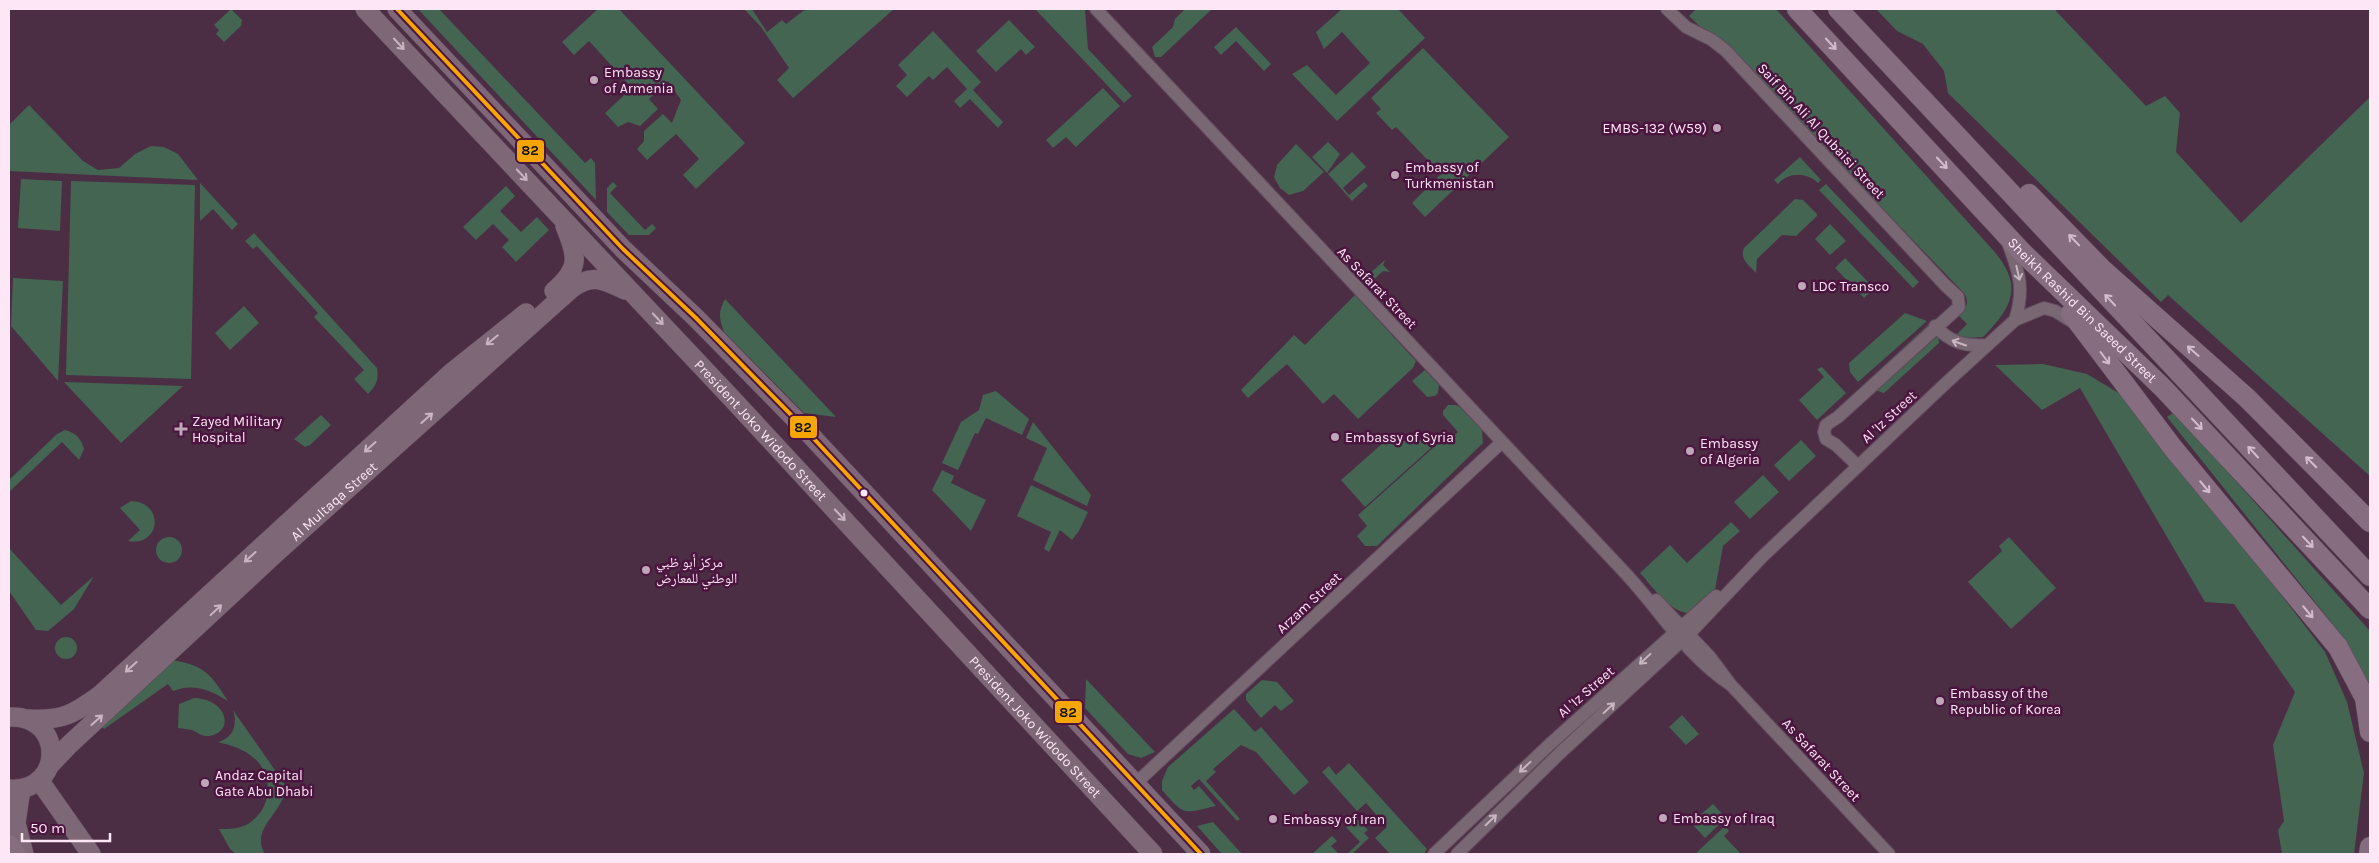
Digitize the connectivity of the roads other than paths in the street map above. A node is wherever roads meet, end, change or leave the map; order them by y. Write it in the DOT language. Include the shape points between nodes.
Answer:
graph roads {
  1 [pos="365,9"];
  2 [pos="397,9"];
  3 [pos="1096,9"];
  4 [pos="1667,9"];
  5 [pos="1797,9"];
  6 [pos="1838,9"];
  7 [pos="1859,32"];
  8 [pos="560,216"];
  9 [pos="2002,228"];
  10 [pos="2021,251"];
  11 [pos="636,295"];
  12 [pos="2015,320"];
  13 [pos="1935,326"];
  14 [pos="2084,330"];
  15 [pos="1987,346"];
  16 [pos="1502,442"];
  17 [pos="1858,466"];
  18 [pos="2339,490"];
  19 [pos="2370,508"];
  20 [pos="2370,522"];
  21 [pos="2370,576"];
  22 [pos="2370,609"];
  23 [pos="1681,633"];
  24 [pos="100,695"];
  25 [pos="9,717"];
  26 [pos="29,719"];
  27 [pos="2370,732"];
  28 [pos="79,736"];
  29 [pos="44,773"];
  30 [pos="1084,782"];
  31 [pos="1135,784"];
  32 [pos="15,789"];
  33 [pos="9,845"];
  34 [pos="2370,847"];
  35 [pos="15,854"];
  36 [pos="24,854"];
  37 [pos="91,854"];
  38 [pos="1152,854"];
  39 [pos="1165,854"];
  40 [pos="1201,854"];
  41 [pos="1434,854"];
  42 [pos="1457,854"];
  43 [pos="1889,854"];
  44 [pos="2369,854"];
  1 -- 8 [label="street, President Joko Widodo Street, one-way"];
  2 -- 31 [label="street" via="617,243 802,426"];
  3 -- 16 [label="street, As Safarat Street"];
  4 -- 13 [label="street, Saif Bin Ali Al Qubaisi Street" via="1686,27 1726,51 1945,285 1952,300 1946,317"];
  5 -- 9 [label="main road, Sheikh Rashid Bin Saeed Street, one-way"];
  6 -- 7 [label="main road, Sheikh Rashid Bin Saeed Street"];
  18 -- 7 [label="main road, one-way" via="2247,398 2102,268 1941,101"];
  21 -- 7 [label="main road, Sheikh Rashid Bin Saeed Street, one-way"];
  8 -- 11 [label="street, President Joko Widodo Street"];
  8 -- 24 [label="street, Al Multaqa Street, one-way" via="576,260 563,283 451,374"];
  9 -- 10 [label="main road, Sheikh Rashid Bin Saeed Street"];
  9 -- 12 [label="street, one-way" via="2020,276"];
  10 -- 14 [label="main road"];
  10 -- 22 [label="main road, Sheikh Rashid Bin Saeed Street, one-way" via="2163,388"];
  28 -- 11 [label="street, Al Multaqa Street, one-way" via="278,552 580,282 594,279"];
  11 -- 30 [label="street, President Joko Widodo Street, one-way"];
  12 -- 14 [label="street, Al 'Iz Street" via="2044,308 2055,311"];
  12 -- 15 [label="street, Al 'Iz Street"];
  15 -- 13 [label="street, one-way" via="1959,344"];
  13 -- 17 [label="street, Saif Bin Ali Al Qubaisi Street" via="1838,417 1834,430 1836,445"];
  14 -- 27 [label="main road, one-way" via="2173,448 2338,647 2365,698"];
  15 -- 17 [label="street, Al 'Iz Street"];
  16 -- 23 [label="street, As Safarat Street"];
  16 -- 31 [label="street, Arzam Street"];
  17 -- 23 [label="street, Al 'Iz Street"];
  18 -- 19 [label="main road"];
  18 -- 20 [label="main road"];
  23 -- 41 [label="street, Al 'Iz Street, one-way" via="1550,744"];
  42 -- 23 [label="street, Al 'Iz Street, one-way"];
  23 -- 43 [label="street, As Safarat Street" via="1701,662 1731,686"];
  24 -- 26 [label="street, Al Multaqa Street" via="73,714 54,720"];
  24 -- 28 [label="street" via="70,726 72,736"];
  25 -- 26 [label="street, Al Multaqa Street"];
  26 -- 29 [label="street" via="41,728 49,741 51,751"];
  28 -- 29 [label="street, Al Multaqa Street"];
  29 -- 32 [label="street, Al Multaqa Street"];
  29 -- 37 [label="street"];
  30 -- 38 [label="street, President Joko Widodo Street"];
  30 -- 39 [label="street" via="1111,797"];
  31 -- 40 [label="street"];
  32 -- 36 [label="street" via="16,823"];
  33 -- 35 [label="main road"];
  34 -- 44 [label="main road"];
}
